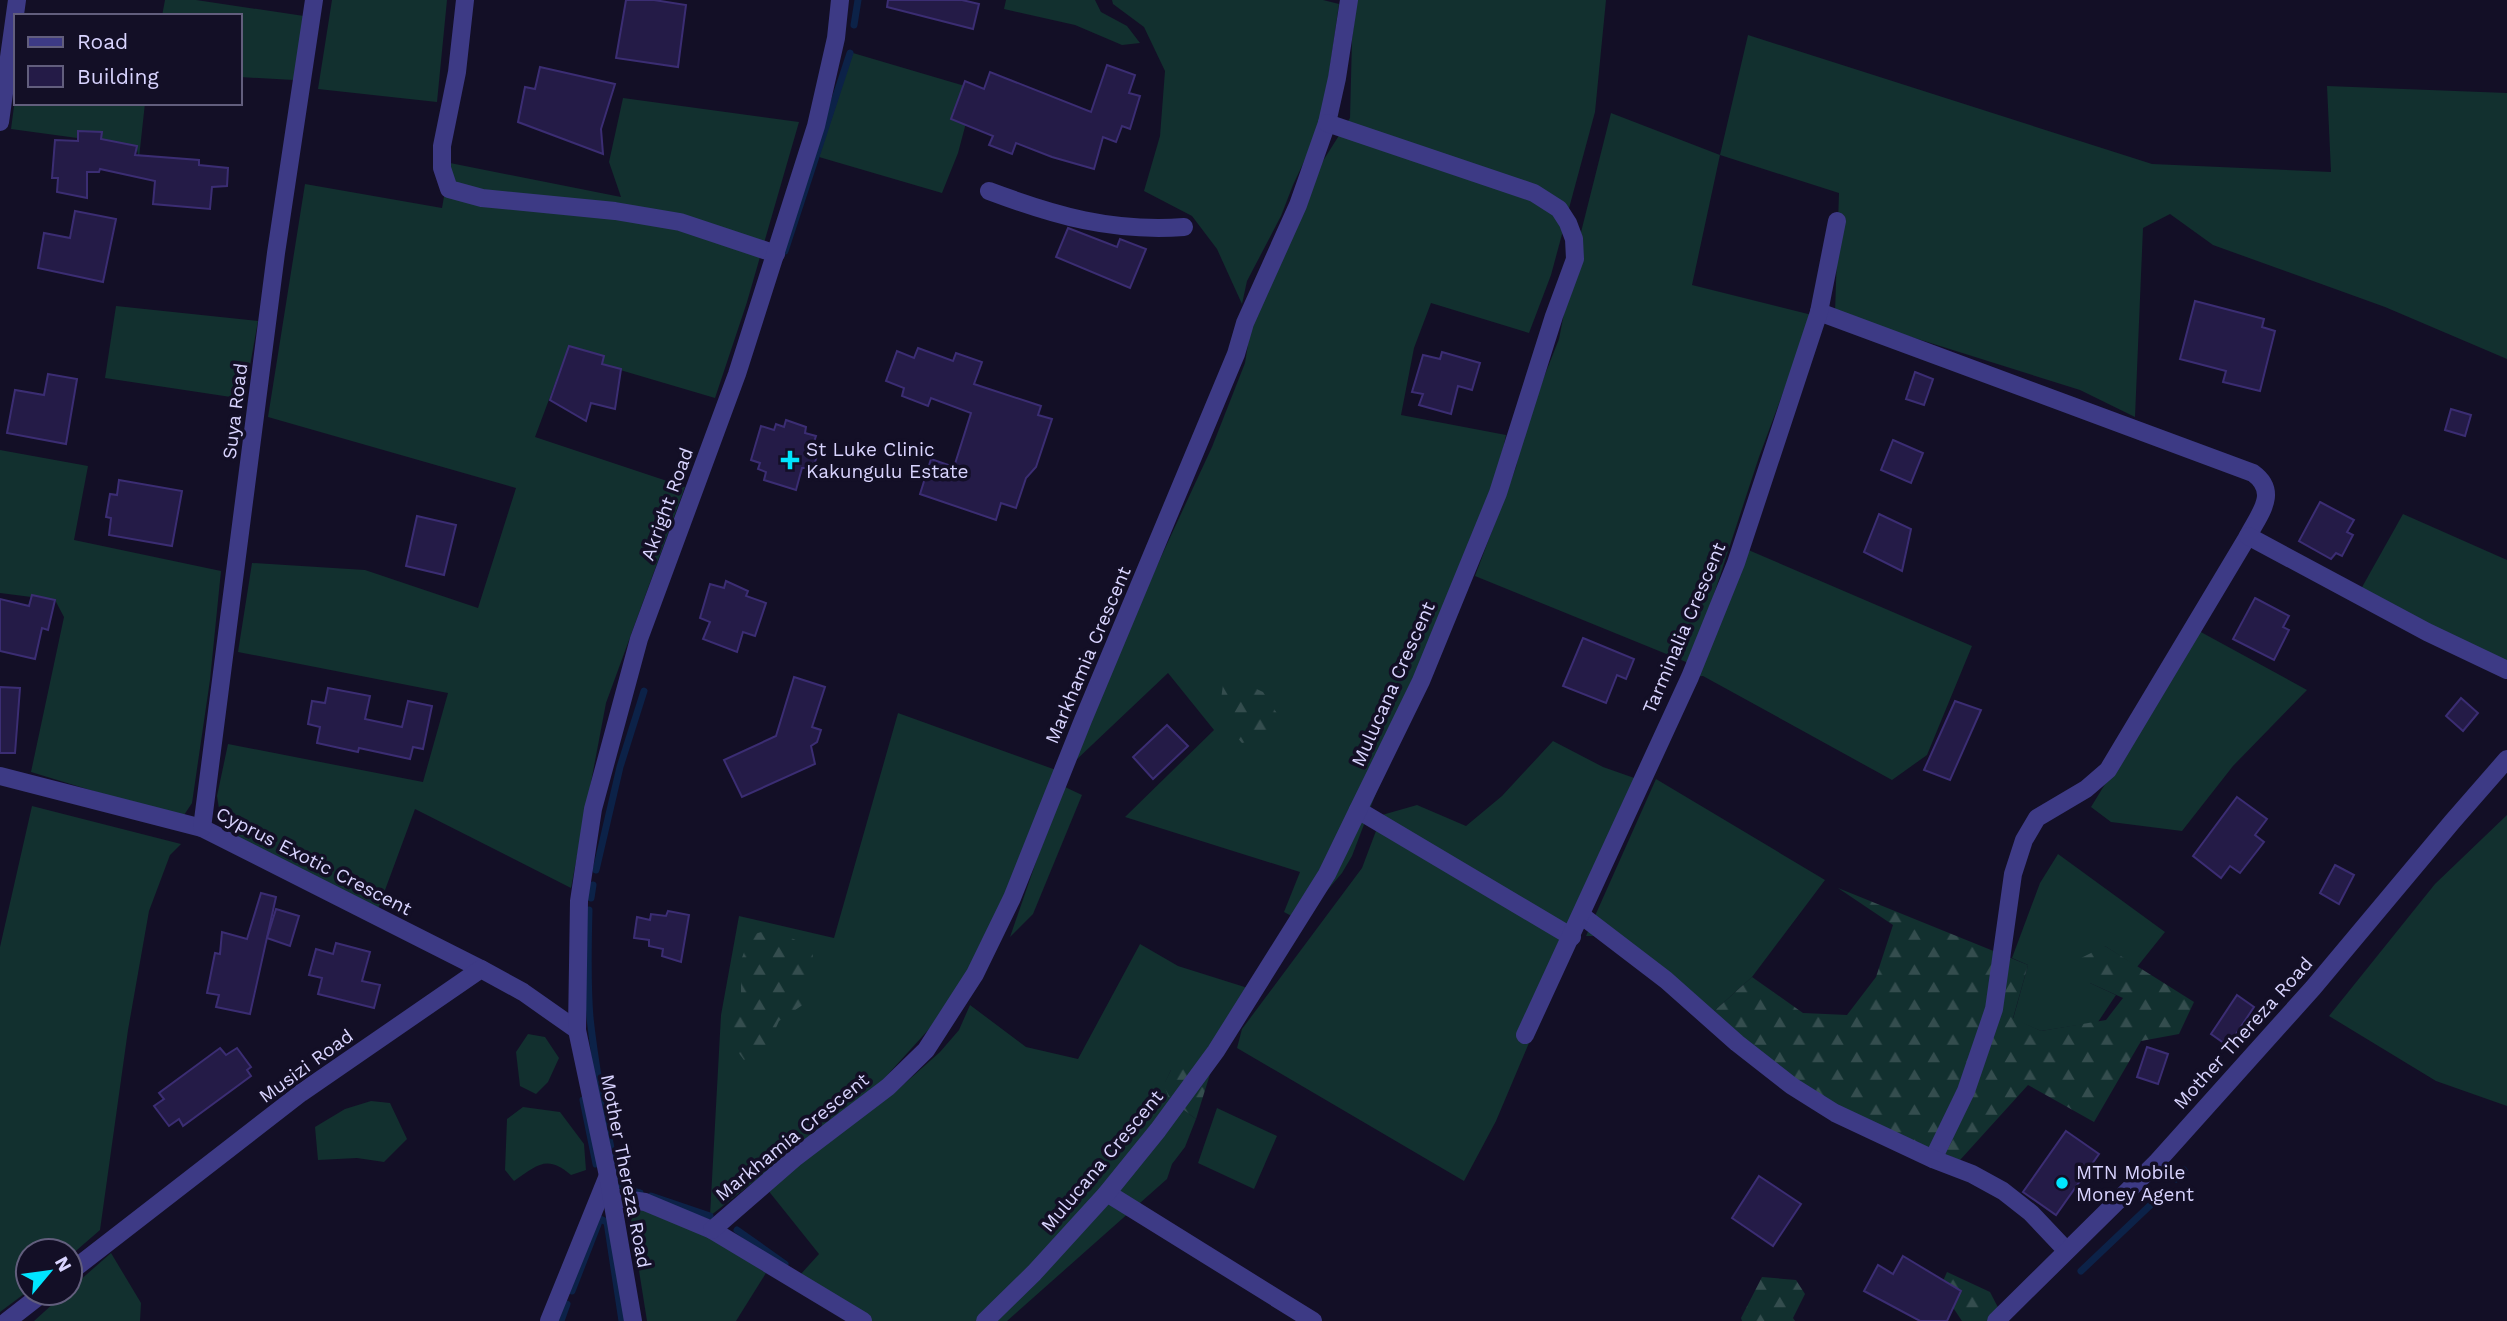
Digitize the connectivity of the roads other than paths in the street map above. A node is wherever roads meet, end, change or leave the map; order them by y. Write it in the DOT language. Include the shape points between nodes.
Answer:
graph roads {
  1 [pos="314,0"];
  2 [pos="465,0"];
  3 [pos="840,0"];
  4 [pos="1349,0"];
  5 [pos="14,21"];
  6 [pos="0,121"];
  7 [pos="1327,123"];
  8 [pos="989,191"];
  9 [pos="1837,221"];
  10 [pos="1184,227"];
  11 [pos="776,254"];
  12 [pos="1819,312"];
  13 [pos="2248,536"];
  14 [pos="2507,670"];
  15 [pos="2507,760"];
  16 [pos="0,776"];
  17 [pos="1358,810"];
  18 [pos="202,828"];
  19 [pos="1581,915"];
  20 [pos="1572,937"];
  21 [pos="481,969"];
  22 [pos="577,1030"];
  23 [pos="1525,1035"];
  24 [pos="1933,1159"];
  25 [pos="608,1176"];
  26 [pos="1107,1193"];
  27 [pos="611,1197"];
  28 [pos="712,1230"];
  29 [pos="2067,1250"];
  30 [pos="84,1261"];
  31 [pos="25,1307"];
  32 [pos="7,1321"];
  33 [pos="549,1321"];
  34 [pos="633,1321"];
  35 [pos="863,1321"];
  36 [pos="985,1321"];
  37 [pos="1313,1321"];
  38 [pos="1996,1321"];
  1 -- 18 [label="street, Suya Road" via="276,253"];
  2 -- 11 [label="street" via="442,146 449,189 482,198 680,222"];
  3 -- 11 [label="street, Akright Road" via="816,126"];
  4 -- 7 [label="street, Markhamia Crescent"];
  5 -- 6 [label="street"];
  7 -- 17 [label="street, Mulucana Crescent" via="1534,193 1559,209 1574,239 1575,259 1498,494 1421,681"];
  7 -- 28 [label="street, Markhamia Crescent" via="1187,475 1012,898 975,974 926,1051"];
  8 -- 10 [label="street" via="1088,222 1150,229"];
  9 -- 12 [label="street, Tarminalia Crescent"];
  11 -- 22 [label="street, Akright Road" via="639,639 593,809 579,901"];
  12 -- 13 [label="street" via="2253,473 2262,480 2266,497"];
  12 -- 19 [label="street, Tarminalia Crescent" via="1714,622"];
  13 -- 14 [label="street"];
  13 -- 24 [label="street" via="2108,770 2037,818 2024,840 2013,874 1994,1009 1966,1091"];
  15 -- 29 [label="street, Mother Thereza Road" via="2156,1163"];
  16 -- 18 [label="street, Cyprus Exotic Crescent"];
  17 -- 20 [label="street"];
  17 -- 26 [label="street, Mulucana Crescent" via="1327,874 1216,1051"];
  18 -- 21 [label="street, Cyprus Exotic Crescent"];
  19 -- 20 [label="street, Tarminalia Crescent"];
  19 -- 24 [label="street" via="1792,1086 1835,1113"];
  20 -- 23 [label="street, Tarminalia Crescent"];
  21 -- 22 [label="street"];
  21 -- 30 [label="street, Musizi Road" via="301,1093"];
  22 -- 25 [label="street, Mother Thereza Road"];
  24 -- 29 [label="street" via="2003,1191"];
  25 -- 27 [label="street, Mother Thereza Road"];
  25 -- 33 [label="street"];
  26 -- 36 [label="street, Mulucana Crescent"];
  26 -- 37 [label="street"];
  27 -- 28 [label="street" via="645,1202"];
  27 -- 34 [label="street, Mother Thereza Road"];
  28 -- 35 [label="street"];
  29 -- 38 [label="street, Mother Thereza Road"];
  31 -- 32 [label="street"];
}
